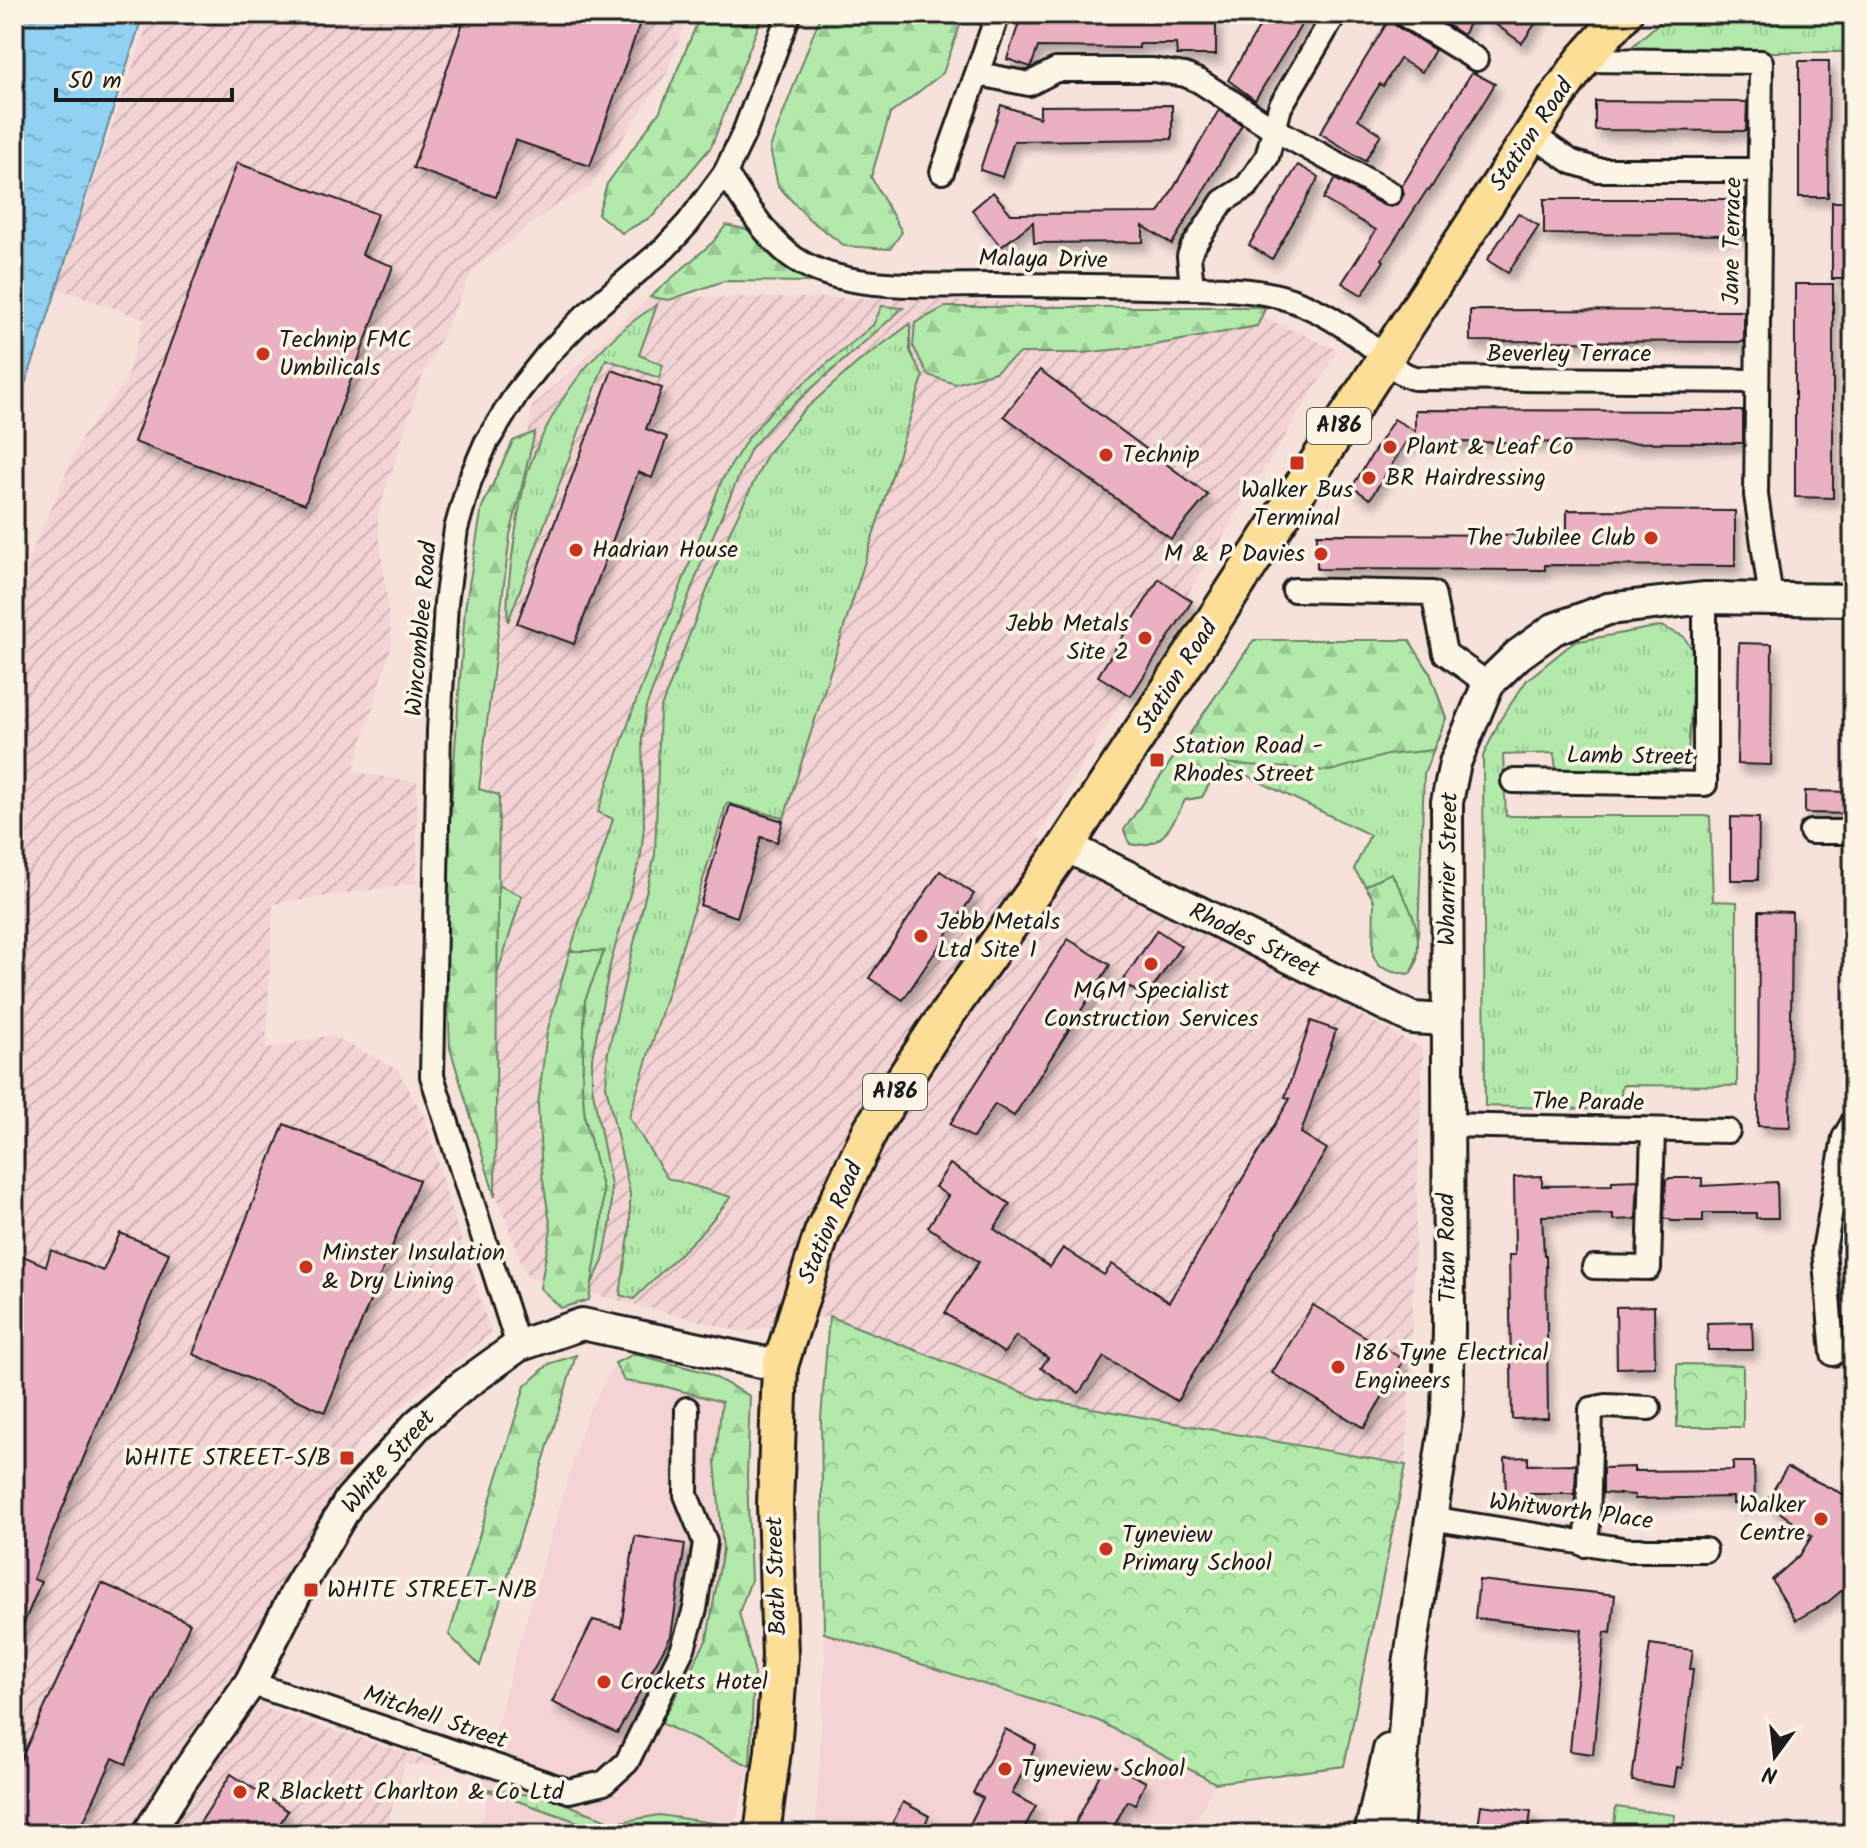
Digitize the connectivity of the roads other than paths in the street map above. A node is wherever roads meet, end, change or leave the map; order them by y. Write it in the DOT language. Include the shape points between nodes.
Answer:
graph roads {
  1 [pos="789,14"];
  2 [pos="998,14"];
  3 [pos="1335,14"];
  4 [pos="1403,14"];
  5 [pos="1624,14"];
  6 [pos="1476,59"];
  7 [pos="1583,60"];
  8 [pos="979,74"];
  9 [pos="1274,129"];
  10 [pos="1531,134"];
  11 [pos="1760,170"];
  12 [pos="942,172"];
  13 [pos="725,173"];
  14 [pos="1390,193"];
  15 [pos="1192,288"];
  16 [pos="1386,360"];
  17 [pos="1757,381"];
  18 [pos="1294,590"];
  19 [pos="1705,598"];
  20 [pos="1771,599"];
  21 [pos="1853,600"];
  22 [pos="1488,684"];
  23 [pos="1513,781"];
  24 [pos="1811,832"];
  25 [pos="1853,832"];
  26 [pos="1066,846"];
  27 [pos="1447,1020"];
  28 [pos="1853,1122"];
  29 [pos="1447,1125"];
  30 [pos="1653,1130"];
  31 [pos="1728,1131"];
  32 [pos="1594,1267"];
  33 [pos="518,1346"];
  34 [pos="1833,1354"];
  35 [pos="780,1366"];
  36 [pos="1649,1408"];
  37 [pos="687,1409"];
  38 [pos="1430,1518"];
  39 [pos="1585,1545"];
  40 [pos="1705,1550"];
  41 [pos="1409,1665"];
  42 [pos="250,1683"];
  43 [pos="148,1834"];
  44 [pos="762,1834"];
  45 [pos="1370,1834"];
  46 [pos="1397,1834"];
  1 -- 13 [label="street, Wincomblee Road"];
  2 -- 8 [label="street"];
  3 -- 9 [label="street" via="1280,107"];
  4 -- 6 [label="street"];
  5 -- 7 [label="main road, Station Road / A186"];
  7 -- 10 [label="main road, Station Road / A186"];
  7 -- 11 [label="street, Jane Terrace" via="1761,62"];
  8 -- 9 [label="street" via="1029,84 1056,70 1168,71 1199,81"];
  8 -- 12 [label="street"];
  9 -- 14 [label="street"];
  9 -- 15 [label="street" via="1267,157 1247,186 1223,201 1192,248"];
  10 -- 11 [label="street" via="1572,162 1598,170"];
  10 -- 16 [label="main road, Station Road / A186"];
  11 -- 17 [label="street, Jane Terrace"];
  13 -- 15 [label="street, Malaya Drive" via="792,257 827,274 941,285"];
  13 -- 33 [label="street, Wincomblee Road" via="665,248 585,316 517,393 470,480 454,541 439,730 432,1076"];
  15 -- 16 [label="street, Malaya Drive" via="1250,291 1289,300 1335,321"];
  16 -- 17 [label="street, Beverley Terrace" via="1407,376 1426,379"];
  16 -- 26 [label="main road, Station Road / A186"];
  17 -- 20 [label="street, Jane Terrace" via="1756,495"];
  18 -- 22 [label="street" via="1433,593 1445,653"];
  19 -- 20 [label="street, Wharrier Street"];
  19 -- 22 [label="street, Wharrier Street" via="1608,609 1554,629"];
  19 -- 23 [label="street, Lamb Street" via="1705,784"];
  20 -- 21 [label="street, Wharrier Street"];
  22 -- 27 [label="street, Wharrier Street" via="1455,763 1447,802"];
  24 -- 25 [label="street"];
  26 -- 27 [label="street, Rhodes Street" via="1412,1018"];
  26 -- 35 [label="main road, Station Road / A186" via="871,1129 822,1233"];
  27 -- 29 [label="street, Titan Road"];
  28 -- 34 [label="street" via="1844,1138 1824,1250"];
  29 -- 30 [label="street, The Parade"];
  29 -- 38 [label="street, Titan Road" via="1447,1413"];
  30 -- 31 [label="street, The Parade"];
  30 -- 32 [label="street" via="1649,1268"];
  33 -- 35 [label="street, White Street" via="582,1324"];
  33 -- 42 [label="street, White Street" via="418,1424 350,1500"];
  35 -- 44 [label="main road, Bath Street / A186" via="775,1505 780,1656"];
  36 -- 39 [label="street" via="1591,1409"];
  37 -- 42 [label="street, Mitchell Street" via="686,1495 705,1542 695,1609 683,1648 627,1762 604,1783 569,1791"];
  38 -- 39 [label="street, Whitworth Place"];
  38 -- 41 [label="street, Titan Road"];
  39 -- 40 [label="street, Whitworth Place"];
  41 -- 45 [label="street, Titan Road"];
  41 -- 46 [label="street, Titan Road"];
  42 -- 43 [label="street, White Street"];
}
